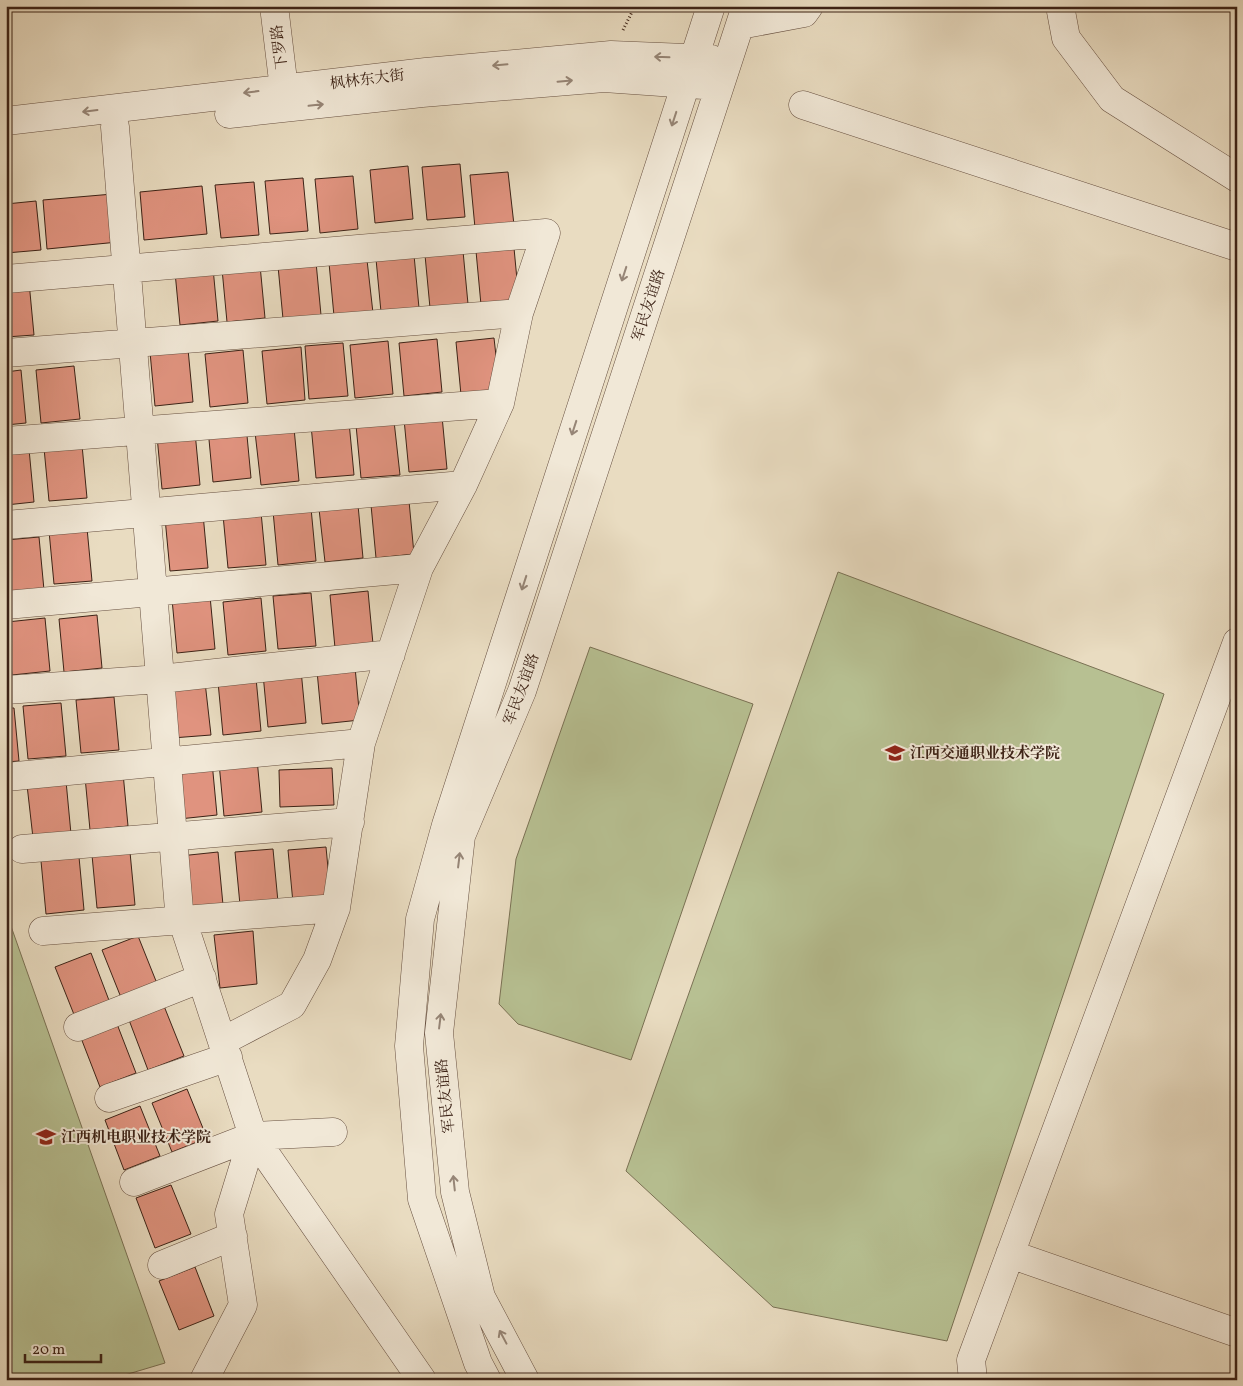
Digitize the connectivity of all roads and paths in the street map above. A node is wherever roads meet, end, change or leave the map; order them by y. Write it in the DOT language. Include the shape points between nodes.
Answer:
graph roads {
  1 [pos="274,6"];
  2 [pos="711,6"];
  3 [pos="809,6"];
  4 [pos="1060,6"];
  5 [pos="743,16"];
  6 [pos="728,59"];
  7 [pos="690,71"];
  8 [pos="720,86"];
  9 [pos="284,89"];
  10 [pos="803,106"];
  11 [pos="6,121"];
  12 [pos="115,127"];
  13 [pos="6,138"];
  14 [pos="1237,178"];
  15 [pos="1237,247"];
  16 [pos="127,269"];
  17 [pos="6,279"];
  18 [pos="519,313"];
  19 [pos="133,343"];
  20 [pos="6,353"];
  21 [pos="500,403"];
  22 [pos="140,430"];
  23 [pos="6,441"];
  24 [pos="463,486"];
  25 [pos="147,513"];
  26 [pos="6,525"];
  27 [pos="419,568"];
  28 [pos="153,592"];
  29 [pos="6,605"];
  30 [pos="1237,642"];
  31 [pos="391,654"];
  32 [pos="160,679"];
  33 [pos="6,690"];
  34 [pos="361,743"];
  35 [pos="167,761"];
  36 [pos="6,777"];
  37 [pos="350,822"];
  38 [pos="173,836"];
  39 [pos="22,849"];
  40 [pos="336,908"];
  41 [pos="182,920"];
  42 [pos="43,931"];
  43 [pos="202,978"];
  44 [pos="78,1026"];
  45 [pos="225,1049"];
  46 [pos="109,1098"];
  47 [pos="333,1132"];
  48 [pos="253,1136"];
  49 [pos="134,1182"];
  50 [pos="233,1236"];
  51 [pos="1010,1254"];
  52 [pos="162,1265"];
  53 [pos="1237,1333"];
  54 [pos="204,1380"];
  55 [pos="422,1380"];
  56 [pos="487,1380"];
  57 [pos="526,1380"];
  58 [pos="973,1380"];
  1 -- 9 [label="street, 下罗路"];
  2 -- 7 [label="street, 军民友谊路"];
  3 -- 5 [label="street" via="804,13"];
  4 -- 14 [label="street" via="1066,38 1112,99"];
  5 -- 6 [label="street, 军民友谊路"];
  6 -- 7 [label="street, 枫林东大街"];
  6 -- 8 [label="street, 军民友谊路"];
  7 -- 8 [label="street, 枫林东大街"];
  7 -- 9 [label="street, 枫林东大街, one-way" via="611,55"];
  12 -- 7 [label="street, 枫林东大街, one-way" via="422,93"];
  7 -- 56 [label="street, 军民友谊路, one-way" via="449,815 420,919 409,1046 422,1198 478,1363"];
  57 -- 8 [label="street, 军民友谊路, one-way" via="481,1297 455,1192 438,1033 461,836 522,691"];
  9 -- 11 [label="street, 枫林东大街, one-way"];
  10 -- 15 [label="street"];
  12 -- 13 [label="street, 枫林东大街"];
  12 -- 16 [label="street"];
  16 -- 17 [label="street"];
  16 -- 18 [label="street" via="546,233"];
  16 -- 19 [label="street"];
  18 -- 19 [label="street"];
  18 -- 21 [label="street"];
  19 -- 20 [label="street"];
  19 -- 22 [label="street"];
  21 -- 22 [label="street"];
  21 -- 24 [label="street"];
  22 -- 23 [label="street"];
  22 -- 25 [label="street"];
  24 -- 25 [label="street"];
  24 -- 27 [label="street"];
  25 -- 26 [label="street"];
  25 -- 28 [label="street"];
  27 -- 28 [label="street"];
  27 -- 31 [label="street"];
  28 -- 29 [label="street"];
  28 -- 32 [label="street"];
  30 -- 51 [label="street"];
  31 -- 32 [label="street"];
  31 -- 34 [label="street"];
  32 -- 33 [label="street"];
  32 -- 35 [label="street"];
  34 -- 35 [label="street"];
  34 -- 37 [label="street"];
  35 -- 36 [label="street"];
  35 -- 38 [label="street"];
  37 -- 38 [label="street"];
  37 -- 40 [label="street"];
  38 -- 39 [label="street"];
  38 -- 41 [label="street"];
  40 -- 41 [label="street"];
  40 -- 45 [label="street" via="317,960 292,1005"];
  41 -- 42 [label="street"];
  41 -- 43 [label="street"];
  43 -- 44 [label="street"];
  43 -- 45 [label="street"];
  45 -- 46 [label="street"];
  45 -- 48 [label="street"];
  47 -- 48 [label="street"];
  48 -- 49 [label="street"];
  48 -- 50 [label="street" via="230,1214"];
  48 -- 55 [label="street"];
  50 -- 52 [label="street"];
  50 -- 54 [label="street" via="243,1304"];
  51 -- 53 [label="street"];
  51 -- 58 [label="street" via="972,1360"];
}
